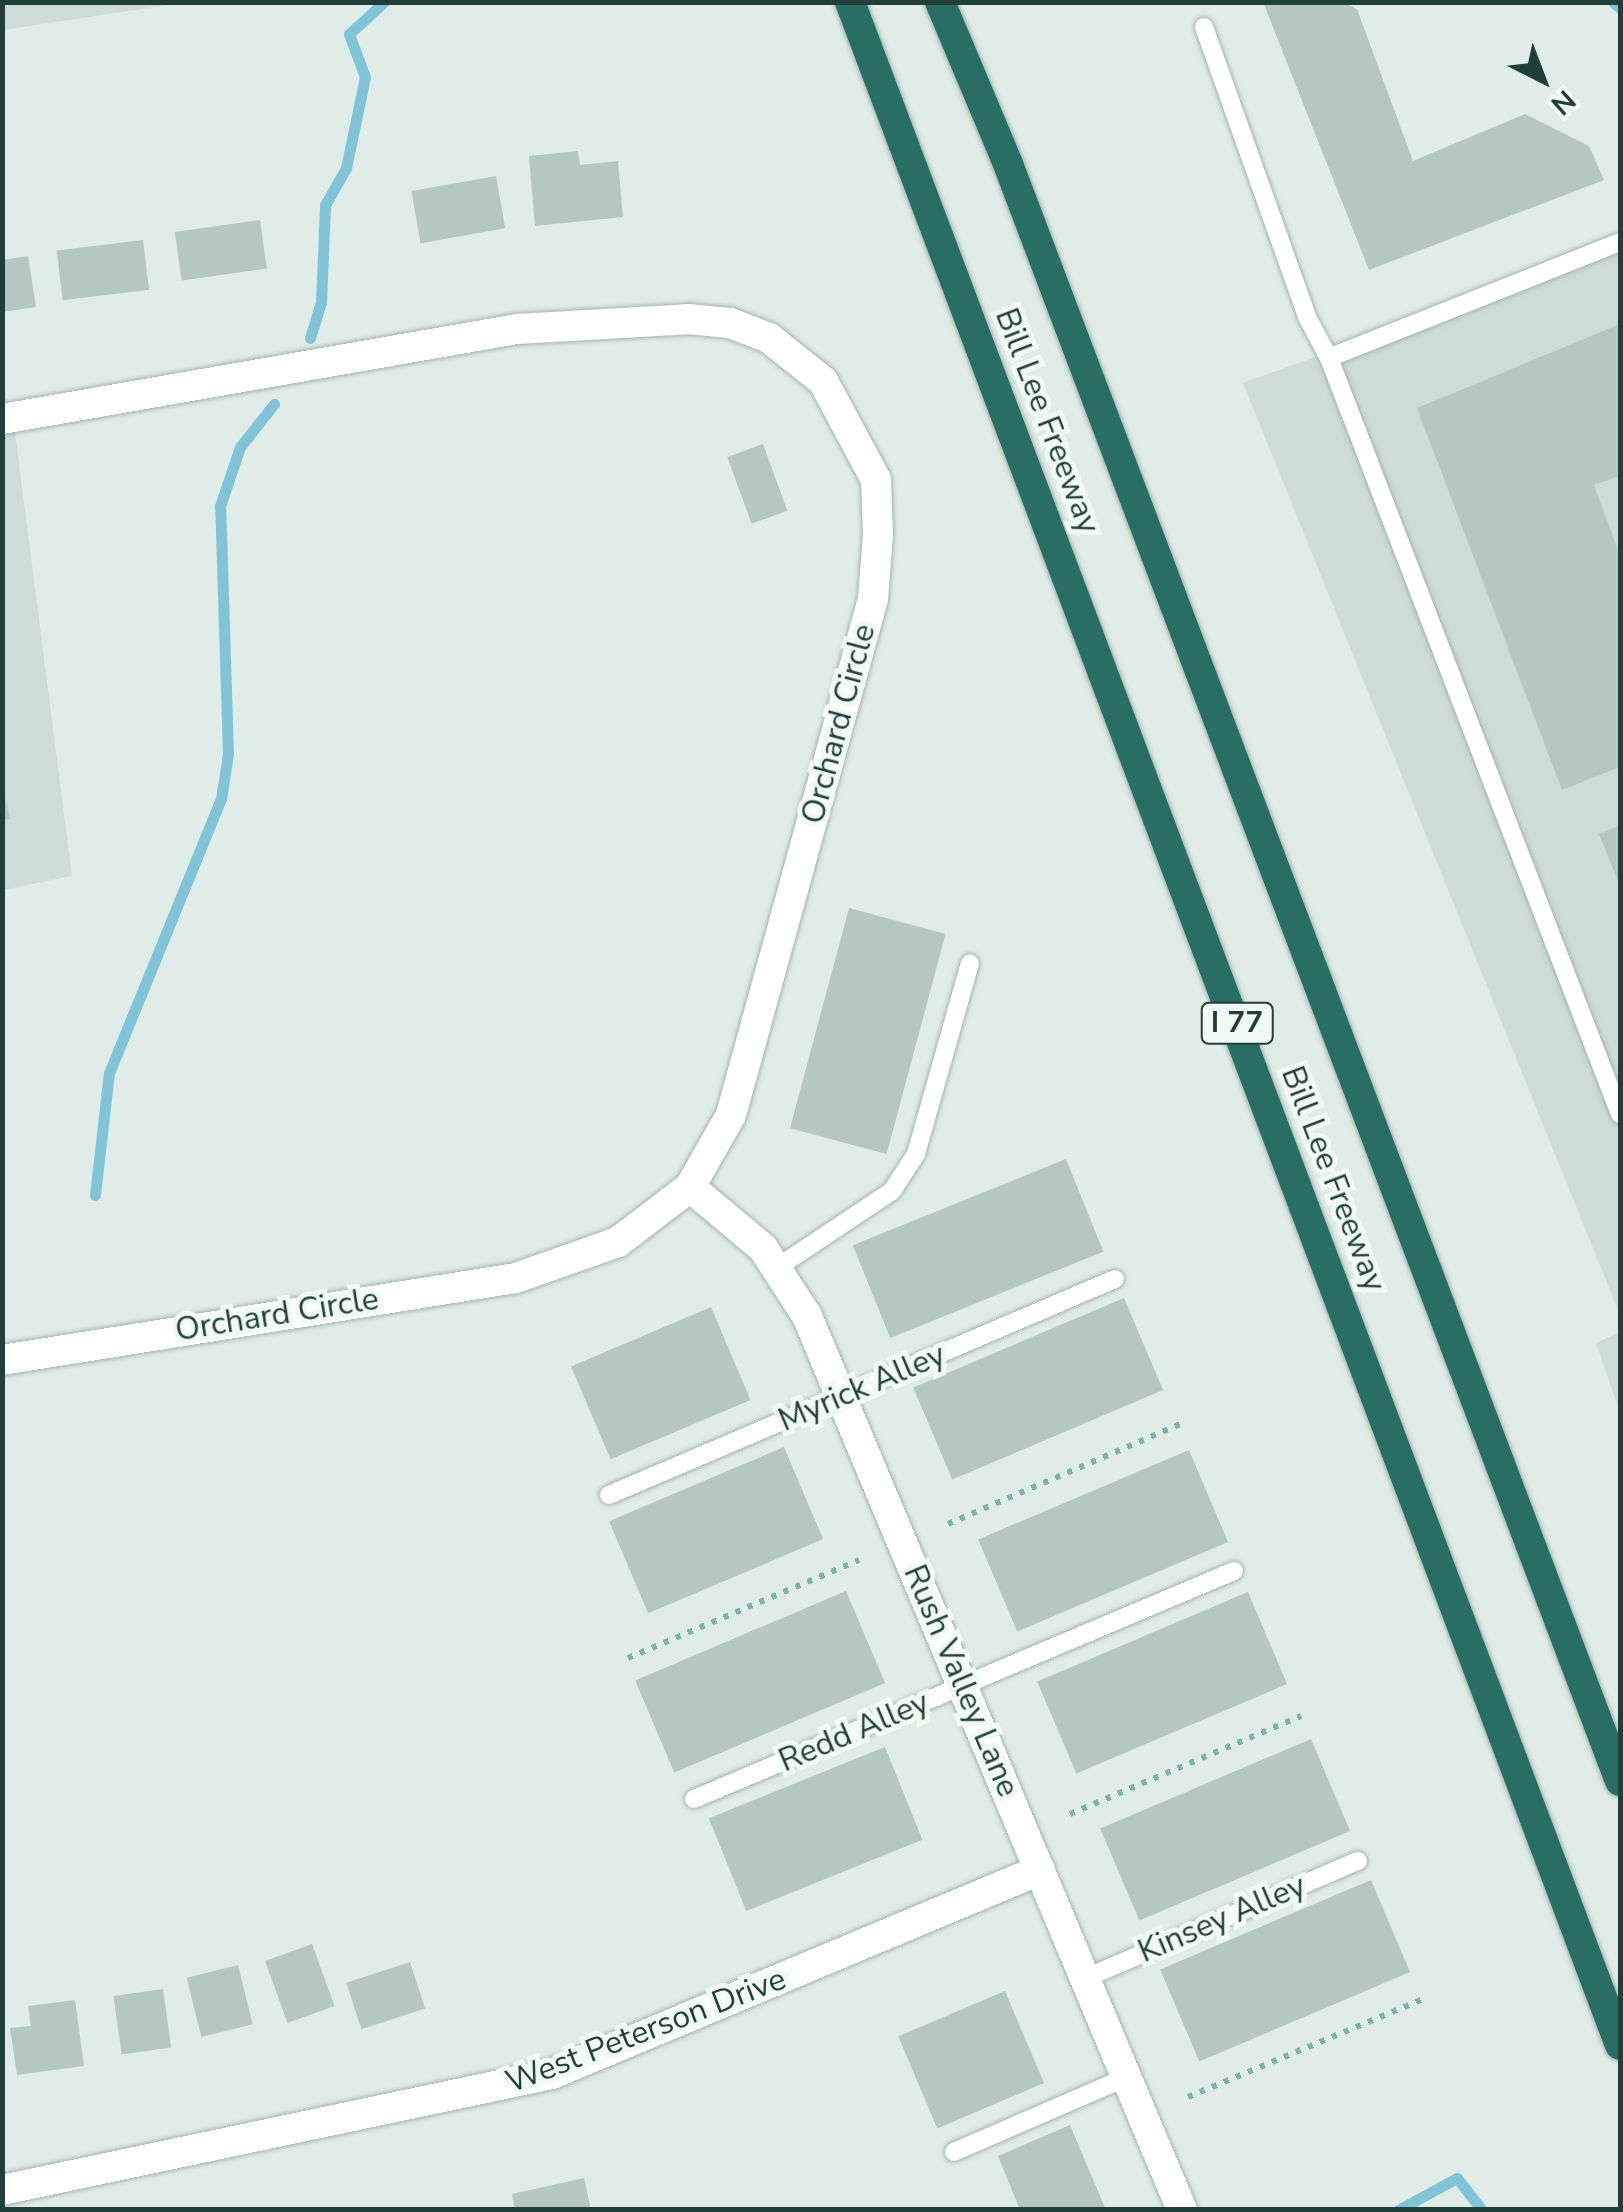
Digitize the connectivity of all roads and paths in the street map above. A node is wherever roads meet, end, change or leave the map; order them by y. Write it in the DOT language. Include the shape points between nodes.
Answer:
graph roads {
  1 [pos="850,2"];
  2 [pos="940,2"];
  3 [pos="1204,27"];
  4 [pos="1620,242"];
  5 [pos="1329,358"];
  6 [pos="2,419"];
  7 [pos="970,963"];
  8 [pos="1620,1114"];
  9 [pos="690,1187"];
  10 [pos="778,1267"];
  11 [pos="1114,1279"];
  12 [pos="2,1360"];
  13 [pos="842,1397"];
  14 [pos="1180,1424"];
  15 [pos="609,1495"];
  16 [pos="948,1524"];
  17 [pos="859,1560"];
  18 [pos="1234,1571"];
  19 [pos="628,1658"];
  20 [pos="962,1686"];
  21 [pos="1301,1716"];
  22 [pos="1620,1781"];
  23 [pos="694,1800"];
  24 [pos="1070,1814"];
  25 [pos="1358,1861"];
  26 [pos="1040,1870"];
  27 [pos="1086,1978"];
  28 [pos="1426,1998"];
  29 [pos="1620,2044"];
  30 [pos="1127,2077"];
  31 [pos="1188,2097"];
  32 [pos="954,2152"];
  33 [pos="2,2190"];
  34 [pos="1182,2210"];
  1 -- 29 [label="highway, Bill Lee Freeway / I 77"];
  2 -- 22 [label="highway, Bill Lee Freeway / I 77" via="1008,164"];
  3 -- 5 [label="lane" via="1306,317"];
  4 -- 5 [label="lane"];
  5 -- 8 [label="lane"];
  6 -- 9 [label="street, Orchard Circle" via="468,336 601,322 730,324 769,338 822,381 876,480 873,599 731,1114"];
  7 -- 10 [label="lane" via="916,1154 892,1192"];
  9 -- 10 [label="street, Rush Valley Lane"];
  9 -- 12 [label="street, Orchard Circle" via="618,1242 533,1274"];
  10 -- 13 [label="street, Rush Valley Lane"];
  11 -- 13 [label="lane, Myrick Alley"];
  13 -- 15 [label="lane, Myrick Alley"];
  13 -- 20 [label="street, Rush Valley Lane"];
  14 -- 16 [label="path"];
  17 -- 19 [label="path"];
  18 -- 20 [label="lane, Redd Alley"];
  20 -- 23 [label="lane, Redd Alley"];
  20 -- 26 [label="street, Rush Valley Lane"];
  21 -- 24 [label="path"];
  25 -- 27 [label="lane, Kinsey Alley"];
  26 -- 27 [label="street, Rush Valley Lane"];
  26 -- 33 [label="street, West Peterson Drive" via="552,2074"];
  27 -- 30 [label="street, Rush Valley Lane"];
  28 -- 31 [label="path"];
  30 -- 32 [label="lane"];
  30 -- 34 [label="street, Rush Valley Lane"];
}
